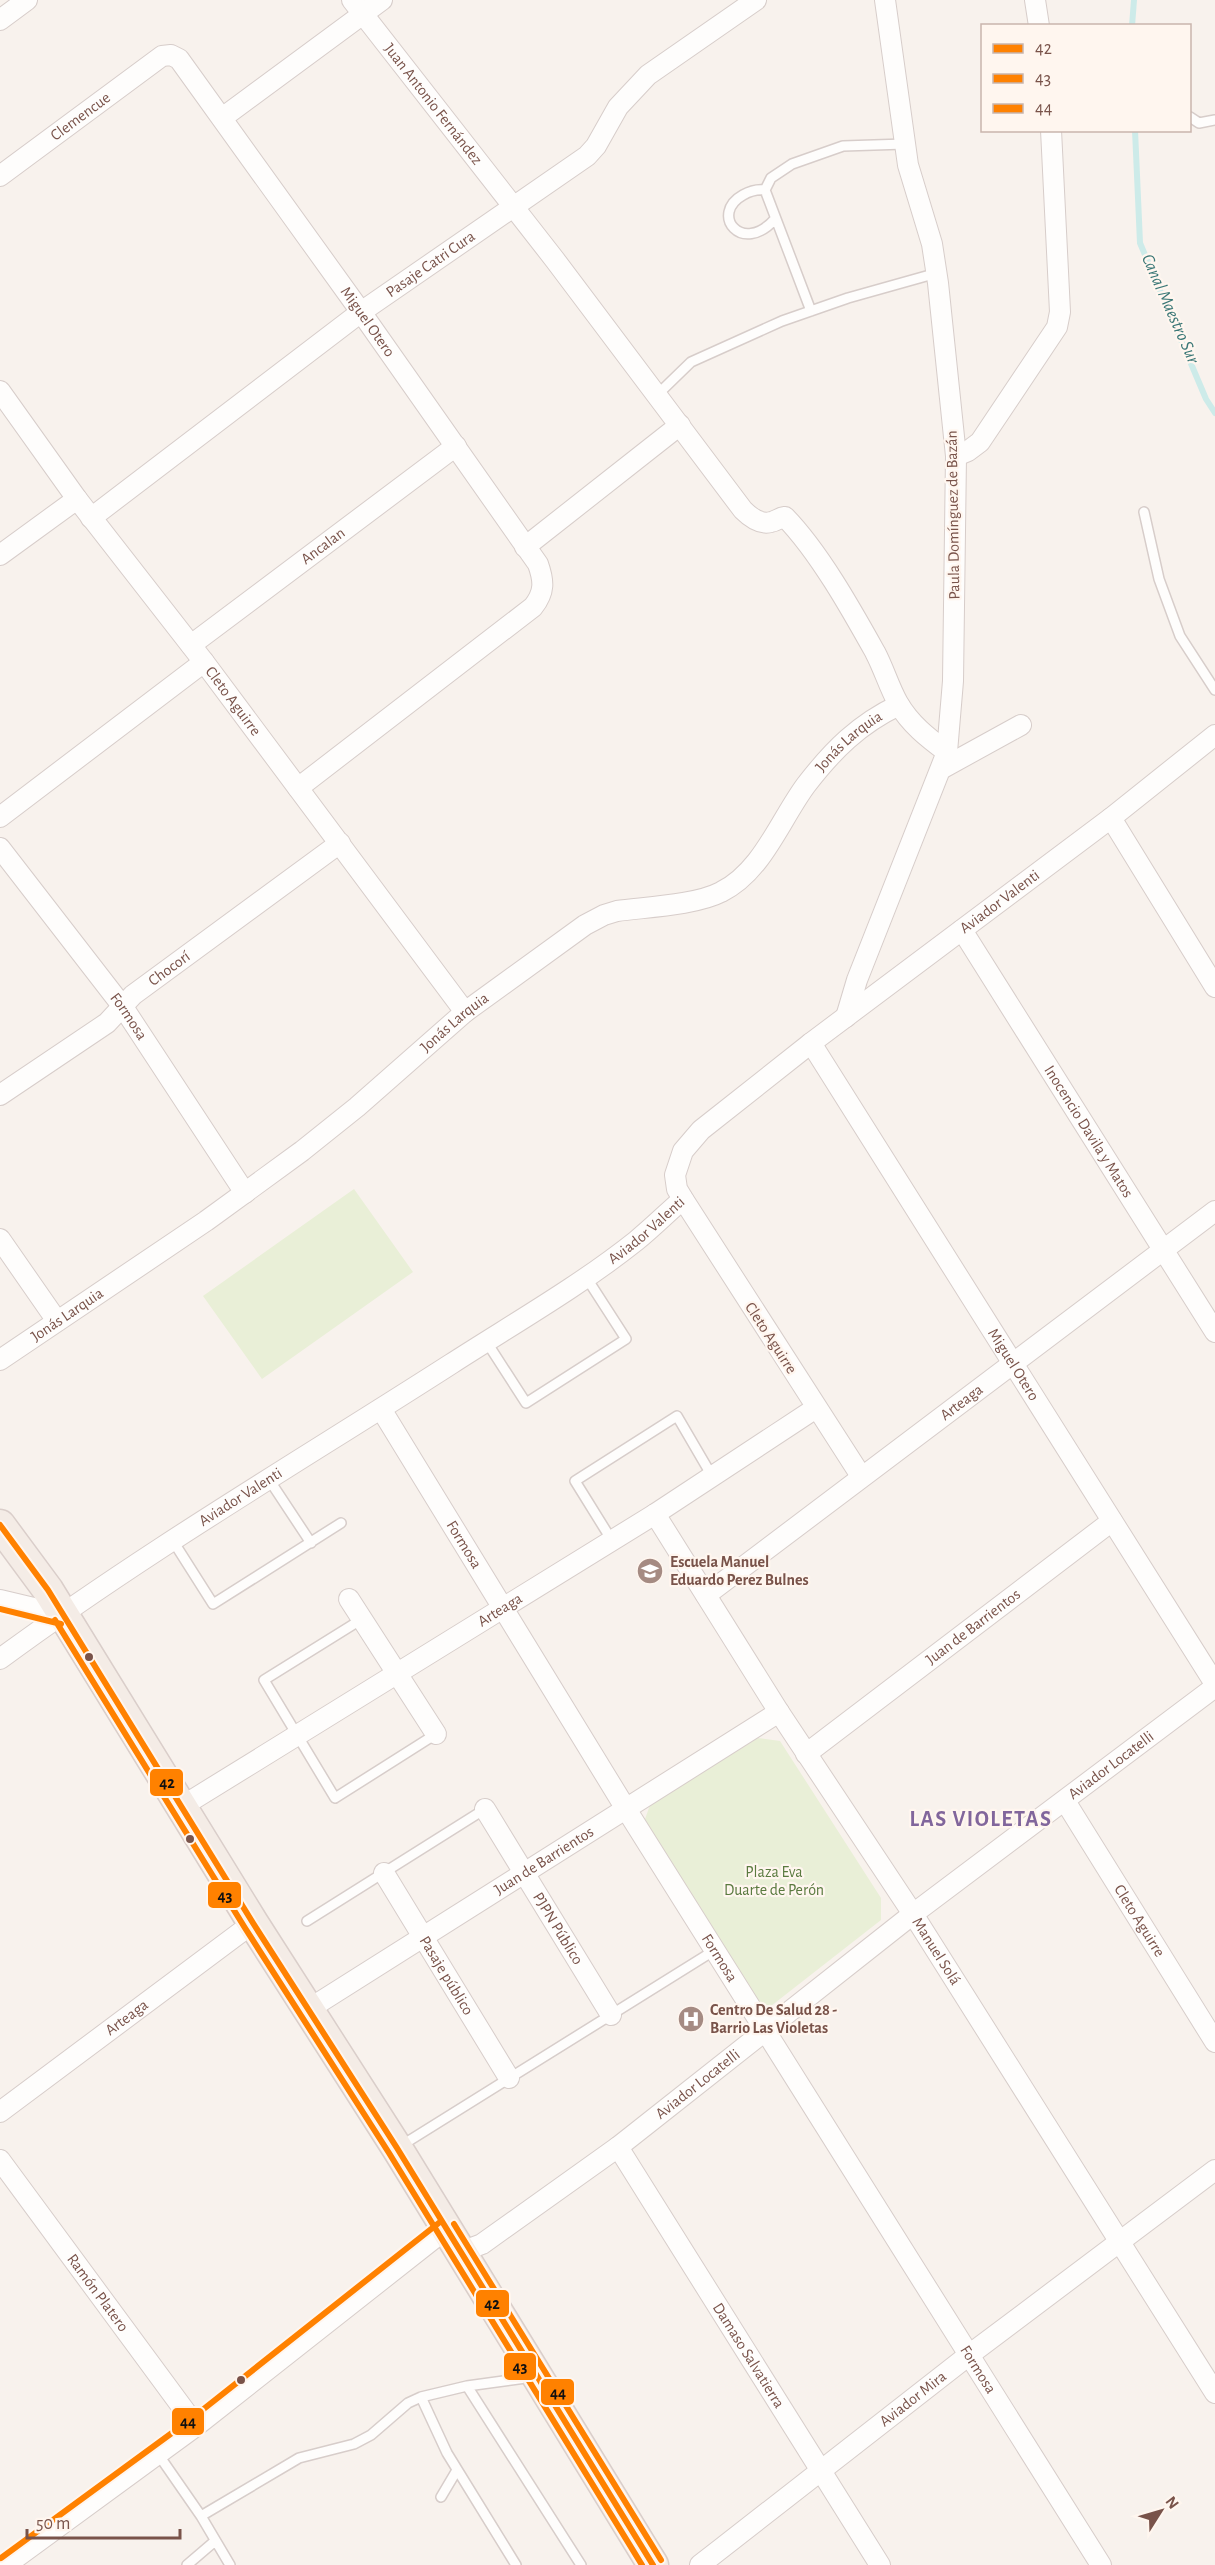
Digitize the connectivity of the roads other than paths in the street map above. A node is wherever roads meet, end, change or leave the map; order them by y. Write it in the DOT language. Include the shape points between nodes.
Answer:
graph roads {
  1 [pos="27,0"];
  2 [pos="382,0"];
  3 [pos="756,0"];
  4 [pos="885,0"];
  5 [pos="1035,0"];
  6 [pos="357,7"];
  7 [pos="0,20"];
  8 [pos="1039,24"];
  9 [pos="162,56"];
  10 [pos="222,118"];
  11 [pos="1191,118"];
  12 [pos="1215,120"];
  13 [pos="1051,132"];
  14 [pos="905,144"];
  15 [pos="0,176"];
  16 [pos="765,190"];
  17 [pos="513,208"];
  18 [pos="775,219"];
  19 [pos="937,273"];
  20 [pos="811,311"];
  21 [pos="362,312"];
  22 [pos="0,392"];
  23 [pos="657,395"];
  24 [pos="680,425"];
  25 [pos="456,446"];
  26 [pos="956,456"];
  27 [pos="77,499"];
  28 [pos="1144,512"];
  29 [pos="92,518"];
  30 [pos="525,547"];
  31 [pos="0,555"];
  32 [pos="191,645"];
  33 [pos="204,662"];
  34 [pos="1215,690"];
  35 [pos="899,705"];
  36 [pos="1021,725"];
  37 [pos="1215,735"];
  38 [pos="944,760"];
  39 [pos="298,788"];
  40 [pos="0,817"];
  41 [pos="1112,818"];
  42 [pos="340,843"];
  43 [pos="0,848"];
  44 [pos="962,930"];
  45 [pos="1215,987"];
  46 [pos="123,1007"];
  47 [pos="465,1012"];
  48 [pos="846,1017"];
  49 [pos="811,1043"];
  50 [pos="0,1095"];
  51 [pos="245,1193"];
  52 [pos="683,1199"];
  53 [pos="1215,1211"];
  54 [pos="0,1239"];
  55 [pos="1164,1249"];
  56 [pos="586,1277"];
  57 [pos="57,1321"];
  58 [pos="1215,1332"];
  59 [pos="486,1341"];
  60 [pos="0,1360"];
  61 [pos="1012,1363"];
  62 [pos="816,1408"];
  63 [pos="381,1409"];
  64 [pos="712,1476"];
  65 [pos="861,1476"];
  66 [pos="268,1478"];
  67 [pos="655,1514"];
  68 [pos="1112,1521"];
  69 [pos="341,1523"];
  70 [pos="0,1525"];
  71 [pos="610,1539"];
  72 [pos="173,1541"];
  73 [pos="311,1543"];
  74 [pos="706,1595"];
  75 [pos="349,1599"];
  76 [pos="0,1600"];
  77 [pos="502,1606"];
  78 [pos="63,1615"];
  79 [pos="362,1619"];
  80 [pos="0,1659"];
  81 [pos="396,1673"];
  82 [pos="1215,1685"];
  83 [pos="779,1712"];
  84 [pos="436,1734"];
  85 [pos="295,1735"];
  86 [pos="806,1754"];
  87 [pos="1065,1800"];
  88 [pos="181,1807"];
  89 [pos="485,1809"];
  90 [pos="626,1809"];
  91 [pos="384,1872"];
  92 [pos="524,1873"];
  93 [pos="913,1914"];
  94 [pos="307,1921"];
  95 [pos="253,1923"];
  96 [pos="424,1937"];
  97 [pos="715,1950"];
  98 [pos="309,2009"];
  99 [pos="611,2015"];
  100 [pos="765,2029"];
  101 [pos="1215,2042"];
  102 [pos="509,2078"];
  103 [pos="0,2112"];
  104 [pos="618,2147"];
  105 [pos="397,2148"];
  106 [pos="0,2160"];
  107 [pos="1215,2170"];
  108 [pos="453,2240"];
  109 [pos="1119,2242"];
  110 [pos="969,2355"];
  111 [pos="538,2377"];
  112 [pos="467,2386"];
  113 [pos="1215,2393"];
  114 [pos="421,2397"];
  115 [pos="196,2426"];
  116 [pos="158,2454"];
  117 [pos="457,2470"];
  118 [pos="821,2470"];
  119 [pos="441,2497"];
  120 [pos="201,2516"];
  121 [pos="215,2541"];
  122 [pos="512,2564"];
  123 [pos="6,2565"];
  124 [pos="187,2565"];
  125 [pos="230,2565"];
  126 [pos="581,2565"];
  127 [pos="653,2565"];
  128 [pos="700,2565"];
  129 [pos="880,2565"];
  130 [pos="1101,2565"];
  1 -- 7 [label="street"];
  2 -- 6 [label="street"];
  3 -- 17 [label="street, Pasaje Catri Cura" via="648,75 618,107 586,156"];
  4 -- 14 [label="street, Paula Domínguez de Bazán"];
  5 -- 8 [label="street"];
  6 -- 10 [label="street"];
  6 -- 17 [label="street, Juan Antonio Fernández"];
  9 -- 10 [label="street, Miguel Otero" via="179,59"];
  9 -- 15 [label="street, Clemencue"];
  10 -- 21 [label="street, Miguel Otero"];
  11 -- 12 [label="lane" via="1199,123"];
  13 -- 26 [label="street" via="1060,312 1057,327 980,442"];
  14 -- 16 [label="lane" via="843,146 792,164 771,178"];
  14 -- 19 [label="street, Paula Domínguez de Bazán"];
  16 -- 18 [label="lane"];
  16 -- 18 [label="lane" via="748,192 733,201 728,213 731,223 747,235 761,232"];
  17 -- 21 [label="street, Pasaje Catri Cura"];
  17 -- 23 [label="street, Juan Antonio Fernández"];
  18 -- 20 [label="lane"];
  19 -- 20 [label="lane"];
  19 -- 26 [label="street, Paula Domínguez de Bazán"];
  20 -- 23 [label="lane" via="691,362"];
  21 -- 25 [label="street, Miguel Otero"];
  21 -- 29 [label="street, Pasaje Catri Cura"];
  22 -- 27 [label="street, Cleto Aguirre"];
  23 -- 24 [label="street, Juan Antonio Fernández"];
  24 -- 30 [label="street"];
  24 -- 35 [label="street, Juan Antonio Fernández" via="743,510 759,522 785,518 796,528 876,655"];
  25 -- 30 [label="street, Miguel Otero"];
  25 -- 32 [label="street, Ancalan"];
  26 -- 38 [label="street, Paula Domínguez de Bazán" via="953,681"];
  27 -- 29 [label="street, Cleto Aguirre"];
  27 -- 31 [label="street"];
  28 -- 34 [label="lane" via="1160,579 1180,636"];
  29 -- 32 [label="street, Cleto Aguirre"];
  30 -- 39 [label="street, Miguel Otero" via="543,578 539,598 532,607"];
  32 -- 33 [label="street, Cleto Aguirre"];
  33 -- 39 [label="street, Cleto Aguirre"];
  33 -- 40 [label="street"];
  35 -- 38 [label="street"];
  35 -- 47 [label="street, Jonás Larquia" via="872,718 837,750 806,785 751,868 735,884 711,896 604,915"];
  36 -- 38 [label="street"];
  37 -- 41 [label="street, Aviador Valenti"];
  38 -- 48 [label="street, Paula Domínguez de Bazán"];
  39 -- 42 [label="street, Cleto Aguirre"];
  41 -- 44 [label="street, Aviador Valenti"];
  41 -- 45 [label="street"];
  42 -- 46 [label="street, Chocorí" via="133,995"];
  42 -- 47 [label="street, Cleto Aguirre"];
  43 -- 46 [label="street, Formosa"];
  44 -- 48 [label="street, Aviador Valenti"];
  44 -- 55 [label="street, Inocencio Davila y Matos"];
  46 -- 50 [label="street, Chocorí" via="107,1023"];
  46 -- 51 [label="street, Formosa"];
  47 -- 51 [label="street, Jonás Larquia" via="357,1107"];
  48 -- 49 [label="street, Aviador Valenti"];
  49 -- 52 [label="street, Aviador Valenti" via="691,1140 675,1175"];
  49 -- 61 [label="street, Miguel Otero"];
  51 -- 57 [label="street, Jonás Larquia"];
  52 -- 56 [label="street, Aviador Valenti" via="636,1241"];
  52 -- 62 [label="street, Cleto Aguirre"];
  53 -- 55 [label="street, Arteaga"];
  54 -- 57 [label="street"];
  55 -- 58 [label="street, Inocencio Davila y Matos"];
  55 -- 61 [label="street, Arteaga"];
  56 -- 59 [label="street, Aviador Valenti"];
  56 -- 59 [label="lane" via="626,1339 526,1402"];
  57 -- 60 [label="street, Jonás Larquia"];
  59 -- 63 [label="street, Aviador Valenti"];
  61 -- 65 [label="street, Arteaga"];
  61 -- 68 [label="street, Miguel Otero"];
  62 -- 64 [label="street, Arteaga"];
  62 -- 65 [label="street, Cleto Aguirre"];
  63 -- 66 [label="street, Aviador Valenti"];
  63 -- 77 [label="street, Formosa"];
  64 -- 67 [label="street, Arteaga"];
  64 -- 71 [label="lane" via="676,1416 575,1480"];
  65 -- 74 [label="street, Arteaga"];
  66 -- 72 [label="street, Aviador Valenti"];
  66 -- 73 [label="lane"];
  67 -- 71 [label="street, Arteaga"];
  67 -- 74 [label="street, Manuel Solá"];
  68 -- 82 [label="street, Miguel Otero"];
  68 -- 86 [label="street, Juan de Barrientos"];
  69 -- 73 [label="lane"];
  70 -- 78 [label="main road"];
  71 -- 77 [label="street, Arteaga"];
  72 -- 73 [label="lane" via="213,1604"];
  72 -- 78 [label="street, Aviador Valenti"];
  74 -- 83 [label="street, Manuel Solá"];
  75 -- 79 [label="street"];
  76 -- 78 [label="street"];
  77 -- 81 [label="street, Arteaga"];
  77 -- 90 [label="street, Formosa"];
  78 -- 80 [label="street, Aviador Valenti"];
  78 -- 88 [label="main road"];
  79 -- 81 [label="street"];
  79 -- 85 [label="lane" via="264,1680"];
  81 -- 84 [label="street"];
  81 -- 85 [label="street, Arteaga"];
  82 -- 87 [label="street, Aviador Locatelli"];
  83 -- 86 [label="street, Manuel Solá"];
  83 -- 90 [label="street, Juan de Barrientos"];
  84 -- 85 [label="lane" via="335,1798"];
  85 -- 88 [label="street, Arteaga"];
  86 -- 93 [label="street, Manuel Solá"];
  87 -- 93 [label="street, Aviador Locatelli"];
  87 -- 101 [label="street, Cleto Aguirre"];
  88 -- 95 [label="main road"];
  89 -- 91 [label="lane"];
  89 -- 92 [label="street, PJPN Público"];
  90 -- 92 [label="street, Juan de Barrientos"];
  90 -- 97 [label="street, Formosa"];
  91 -- 94 [label="lane"];
  91 -- 96 [label="street, Pasaje público"];
  92 -- 96 [label="street, Juan de Barrientos"];
  92 -- 99 [label="street, PJPN Público"];
  93 -- 100 [label="street, Aviador Locatelli"];
  93 -- 109 [label="street, Manuel Solá"];
  95 -- 98 [label="main road"];
  95 -- 103 [label="street, Arteaga"];
  96 -- 98 [label="street, Juan de Barrientos"];
  96 -- 102 [label="street, Pasaje público"];
  97 -- 99 [label="lane"];
  97 -- 100 [label="street, Formosa"];
  98 -- 105 [label="main road"];
  99 -- 102 [label="lane"];
  100 -- 104 [label="street, Aviador Locatelli"];
  100 -- 110 [label="street, Formosa"];
  102 -- 105 [label="lane"];
  104 -- 108 [label="street, Aviador Locatelli" via="482,2244"];
  104 -- 118 [label="street, Damaso Salvatierra"];
  105 -- 108 [label="main road"];
  106 -- 115 [label="street, Ramón Platero"];
  107 -- 109 [label="street, Aviador Mira"];
  108 -- 111 [label="main road"];
  108 -- 115 [label="street, Aviador Locatelli"];
  109 -- 110 [label="street, Aviador Mira"];
  109 -- 113 [label="street, Manuel Solá"];
  110 -- 118 [label="street, Aviador Mira"];
  110 -- 130 [label="street, Formosa"];
  111 -- 112 [label="lane"];
  111 -- 127 [label="main road"];
  112 -- 114 [label="lane"];
  112 -- 126 [label="lane"];
  114 -- 117 [label="lane"];
  114 -- 120 [label="lane" via="354,2444 299,2458"];
  115 -- 116 [label="street, Aviador Locatelli"];
  116 -- 120 [label="lane"];
  116 -- 123 [label="street, Aviador Locatelli"];
  117 -- 119 [label="lane"];
  117 -- 122 [label="lane"];
  118 -- 128 [label="street, Aviador Mira"];
  118 -- 129 [label="street, Damaso Salvatierra"];
  120 -- 121 [label="lane"];
  121 -- 124 [label="lane"];
  121 -- 125 [label="lane"];
}
